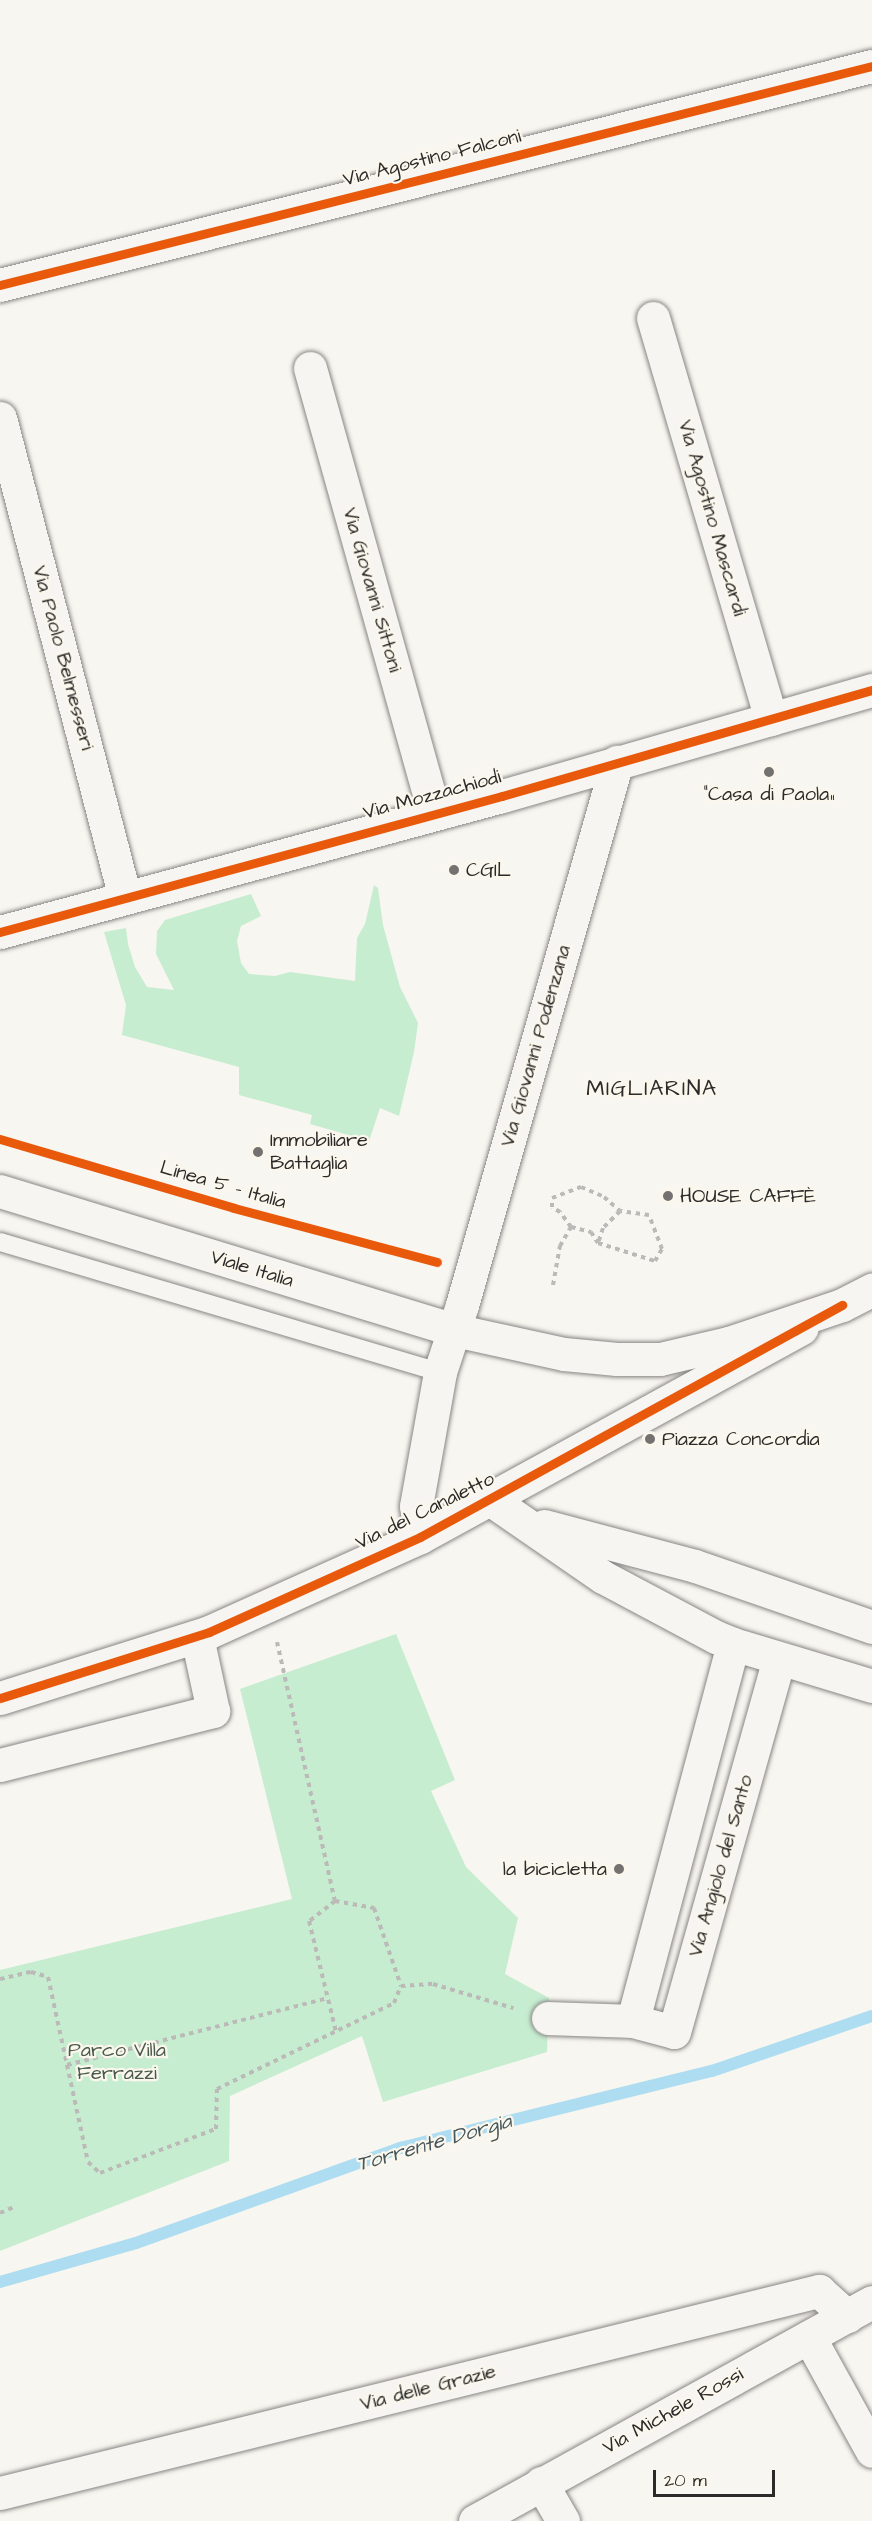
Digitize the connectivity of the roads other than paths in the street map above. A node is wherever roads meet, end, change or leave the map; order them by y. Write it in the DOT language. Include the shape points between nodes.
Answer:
graph roads {
  1 [pos="872,66"];
  2 [pos="0,285"];
  3 [pos="653,318"];
  4 [pos="310,368"];
  5 [pos="0,418"];
  6 [pos="872,690"];
  7 [pos="771,718"];
  8 [pos="617,762"];
  9 [pos="434,813"];
  10 [pos="125,897"];
  11 [pos="0,932"];
  12 [pos="0,1191"];
  13 [pos="0,1242"];
  14 [pos="872,1290"];
  15 [pos="843,1305"];
  16 [pos="454,1330"];
  17 [pos="440,1372"];
  18 [pos="491,1500"];
  19 [pos="522,1520"];
  20 [pos="420,1537"];
  21 [pos="872,1627"];
  22 [pos="196,1637"];
  23 [pos="733,1644"];
  24 [pos="779,1658"];
  25 [pos="872,1686"];
  26 [pos="0,1698"];
  27 [pos="0,1765"];
  28 [pos="548,2018"];
  29 [pos="633,2021"];
  30 [pos="860,2309"];
  31 [pos="809,2337"];
  32 [pos="872,2451"];
  33 [pos="541,2483"];
  34 [pos="0,2493"];
  35 [pos="475,2521"];
  36 [pos="563,2521"];
  1 -- 2 [label="street, Via Agostino Falconi"];
  3 -- 7 [label="street, Via Agostino Mascardi"];
  4 -- 9 [label="street, Via Giovanni Sittoni"];
  5 -- 10 [label="street, Via Paolo Belmesseri"];
  6 -- 7 [label="street, Via Mozzachiodi"];
  7 -- 8 [label="street, Via Mozzachiodi"];
  8 -- 9 [label="street, Via Mozzachiodi"];
  8 -- 16 [label="street, Via Giovanni Podenzana"];
  9 -- 10 [label="street, Via Mozzachiodi"];
  10 -- 11 [label="street, Via Mozzachiodi"];
  12 -- 16 [label="street, Viale Italia"];
  13 -- 17 [label="lane"];
  14 -- 15 [label="street, Via del Canaletto"];
  15 -- 16 [label="street, Viale Italia" via="729,1343 660,1359 564,1354"];
  15 -- 18 [label="street, Via del Canaletto"];
  16 -- 17 [label="street, Via Giovanni Podenzana"];
  17 -- 20 [label="street, Via Giovanni Podenzana" via="416,1506"];
  18 -- 19 [label="street"];
  18 -- 20 [label="street, Via del Canaletto"];
  19 -- 21 [label="street" via="694,1566"];
  19 -- 23 [label="street" via="603,1577"];
  20 -- 22 [label="street, Via del Canaletto"];
  22 -- 26 [label="street, Via del Canaletto"];
  22 -- 27 [label="street" via="213,1711"];
  23 -- 24 [label="street"];
  23 -- 29 [label="street"];
  24 -- 25 [label="street"];
  24 -- 29 [label="street, Via Angiolo del Santo" via="674,2032"];
  28 -- 29 [label="street, Via Angiolo del Santo"];
  30 -- 31 [label="street, Via Michele Rossi"];
  30 -- 34 [label="street, Via delle Grazie" via="819,2291"];
  31 -- 32 [label="street"];
  31 -- 33 [label="street, Via Michele Rossi"];
  33 -- 35 [label="street, Via Michele Rossi"];
  33 -- 36 [label="street"];
}
